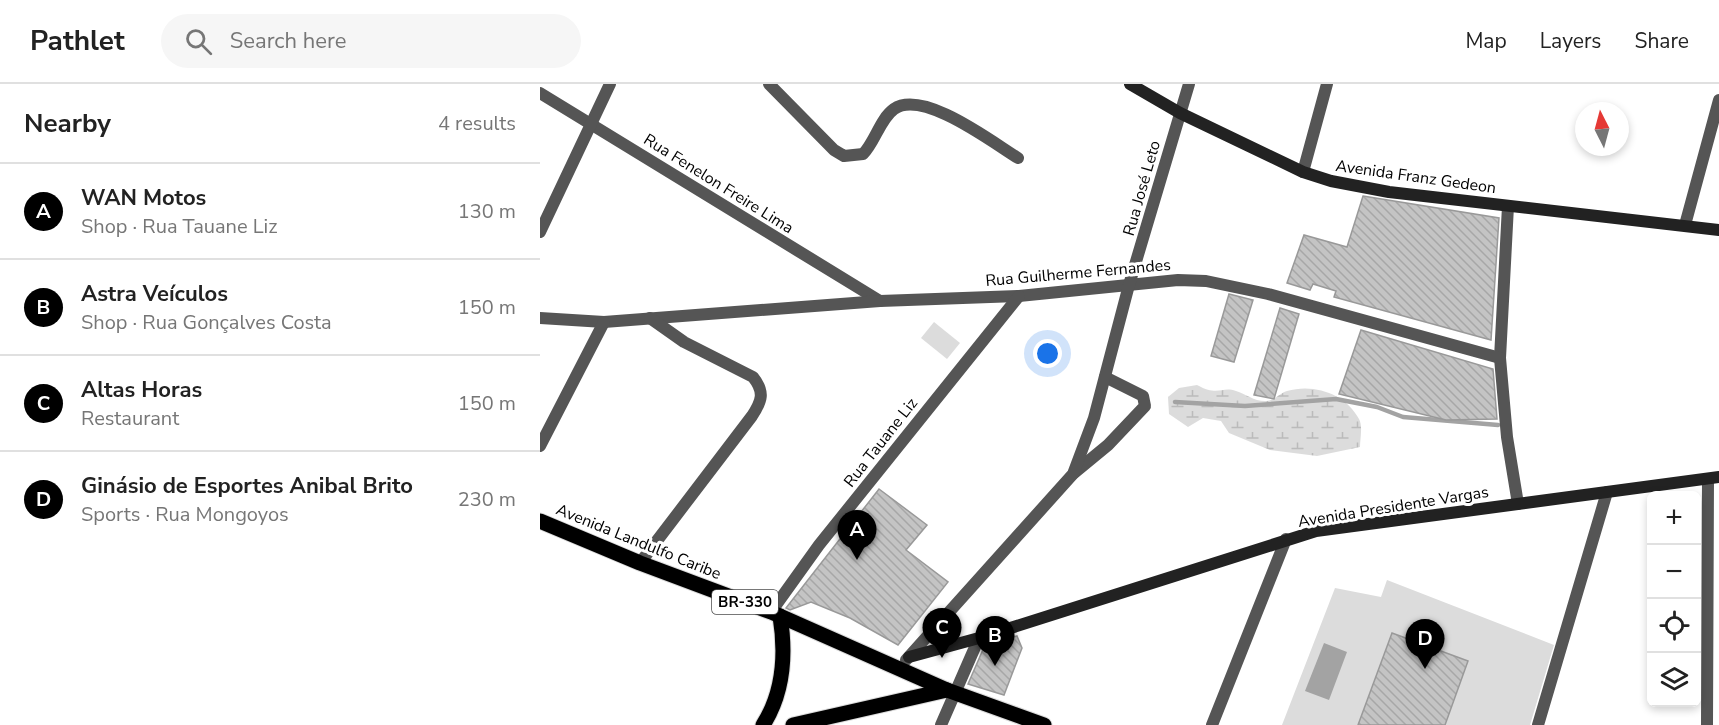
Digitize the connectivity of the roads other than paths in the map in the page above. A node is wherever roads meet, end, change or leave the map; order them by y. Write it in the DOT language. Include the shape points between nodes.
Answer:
graph roads {
  1 [pos="609,84"];
  2 [pos="769,84"];
  3 [pos="1130,84"];
  4 [pos="1189,84"];
  5 [pos="1327,84"];
  6 [pos="540,93"];
  7 [pos="1719,100"];
  8 [pos="1180,112"];
  9 [pos="591,123"];
  10 [pos="1018,158"];
  11 [pos="1303,172"];
  12 [pos="1508,206"];
  13 [pos="1685,225"];
  14 [pos="1719,230"];
  15 [pos="540,232"];
  16 [pos="1129,285"];
  17 [pos="1019,296"];
  18 [pos="880,301"];
  19 [pos="540,318"];
  20 [pos="650,318"];
  21 [pos="604,322"];
  22 [pos="1500,358"];
  23 [pos="1105,377"];
  24 [pos="540,446"];
  25 [pos="1073,474"];
  26 [pos="1713,478"];
  27 [pos="1607,492"];
  28 [pos="1518,504"];
  29 [pos="540,521"];
  30 [pos="1286,539"];
  31 [pos="640,563"];
  32 [pos="776,614"];
  33 [pos="979,638"];
  34 [pos="909,657"];
  35 [pos="896,669"];
  36 [pos="952,692"];
  37 [pos="763,725"];
  38 [pos="793,725"];
  39 [pos="941,725"];
  40 [pos="1044,725"];
  41 [pos="1212,725"];
  42 [pos="1538,725"];
  43 [pos="1707,725"];
  1 -- 9 [label="street"];
  2 -- 10 [label="street" via="844,156 863,154 889,114 900,106 915,104 935,109"];
  3 -- 8 [label="street, Avenida Franz Gedeon"];
  4 -- 8 [label="street, Rua José Leto"];
  5 -- 11 [label="street"];
  6 -- 9 [label="street, Rua Fenelon Freire Lima"];
  7 -- 13 [label="street"];
  8 -- 11 [label="street, Avenida Franz Gedeon"];
  8 -- 16 [label="street, Rua José Leto"];
  9 -- 15 [label="street"];
  9 -- 18 [label="street, Rua Fenelon Freire Lima"];
  11 -- 12 [label="street, Avenida Franz Gedeon" via="1389,192"];
  12 -- 13 [label="street, Avenida Franz Gedeon"];
  12 -- 22 [label="street"];
  13 -- 14 [label="street, Avenida Franz Gedeon"];
  16 -- 17 [label="street, Rua Guilherme Fernandes"];
  16 -- 22 [label="street, Rua Guilherme Fernandes" via="1206,281 1268,294"];
  16 -- 23 [label="street, Rua José Leto"];
  17 -- 18 [label="street, Rua Guilherme Fernandes"];
  17 -- 32 [label="street, Rua Tauane Liz" via="819,545"];
  18 -- 20 [label="street, Rua Guilherme Fernandes"];
  19 -- 21 [label="street, Rua Guilherme Fernandes"];
  20 -- 21 [label="street, Rua Guilherme Fernandes"];
  20 -- 31 [label="street" via="684,342 753,377 761,387 760,403 752,416"];
  21 -- 24 [label="street"];
  22 -- 28 [label="street"];
  23 -- 25 [label="street, Rua José Leto"];
  23 -- 25 [label="street, Rua José Leto" via="1143,396 1144,406 1108,445"];
  25 -- 34 [label="street, Rua José Leto"];
  26 -- 27 [label="street, Avenida Presidente Vargas"];
  26 -- 43 [label="street"];
  27 -- 28 [label="street, Avenida Presidente Vargas"];
  27 -- 42 [label="street"];
  28 -- 30 [label="street, Avenida Presidente Vargas" via="1353,525"];
  29 -- 31 [label="main road, Avenida Landulfo Caribe / BR-330"];
  30 -- 33 [label="street, Avenida Presidente Vargas"];
  30 -- 41 [label="street"];
  31 -- 32 [label="main road, Avenida Landulfo Caribe / BR-330"];
  32 -- 35 [label="main road, Avenida Landulfo Caribe / BR-330"];
  32 -- 37 [label="main road" via="783,643 781,678"];
  33 -- 34 [label="street, Avenida Presidente Vargas"];
  33 -- 36 [label="street"];
  34 -- 35 [label="street, Rua José Leto"];
  35 -- 36 [label="main road, Avenida Landulfo Caribe / BR-330"];
  36 -- 38 [label="main road"];
  36 -- 39 [label="street"];
  36 -- 40 [label="main road, Avenida Landulfo Caribe"];
}
